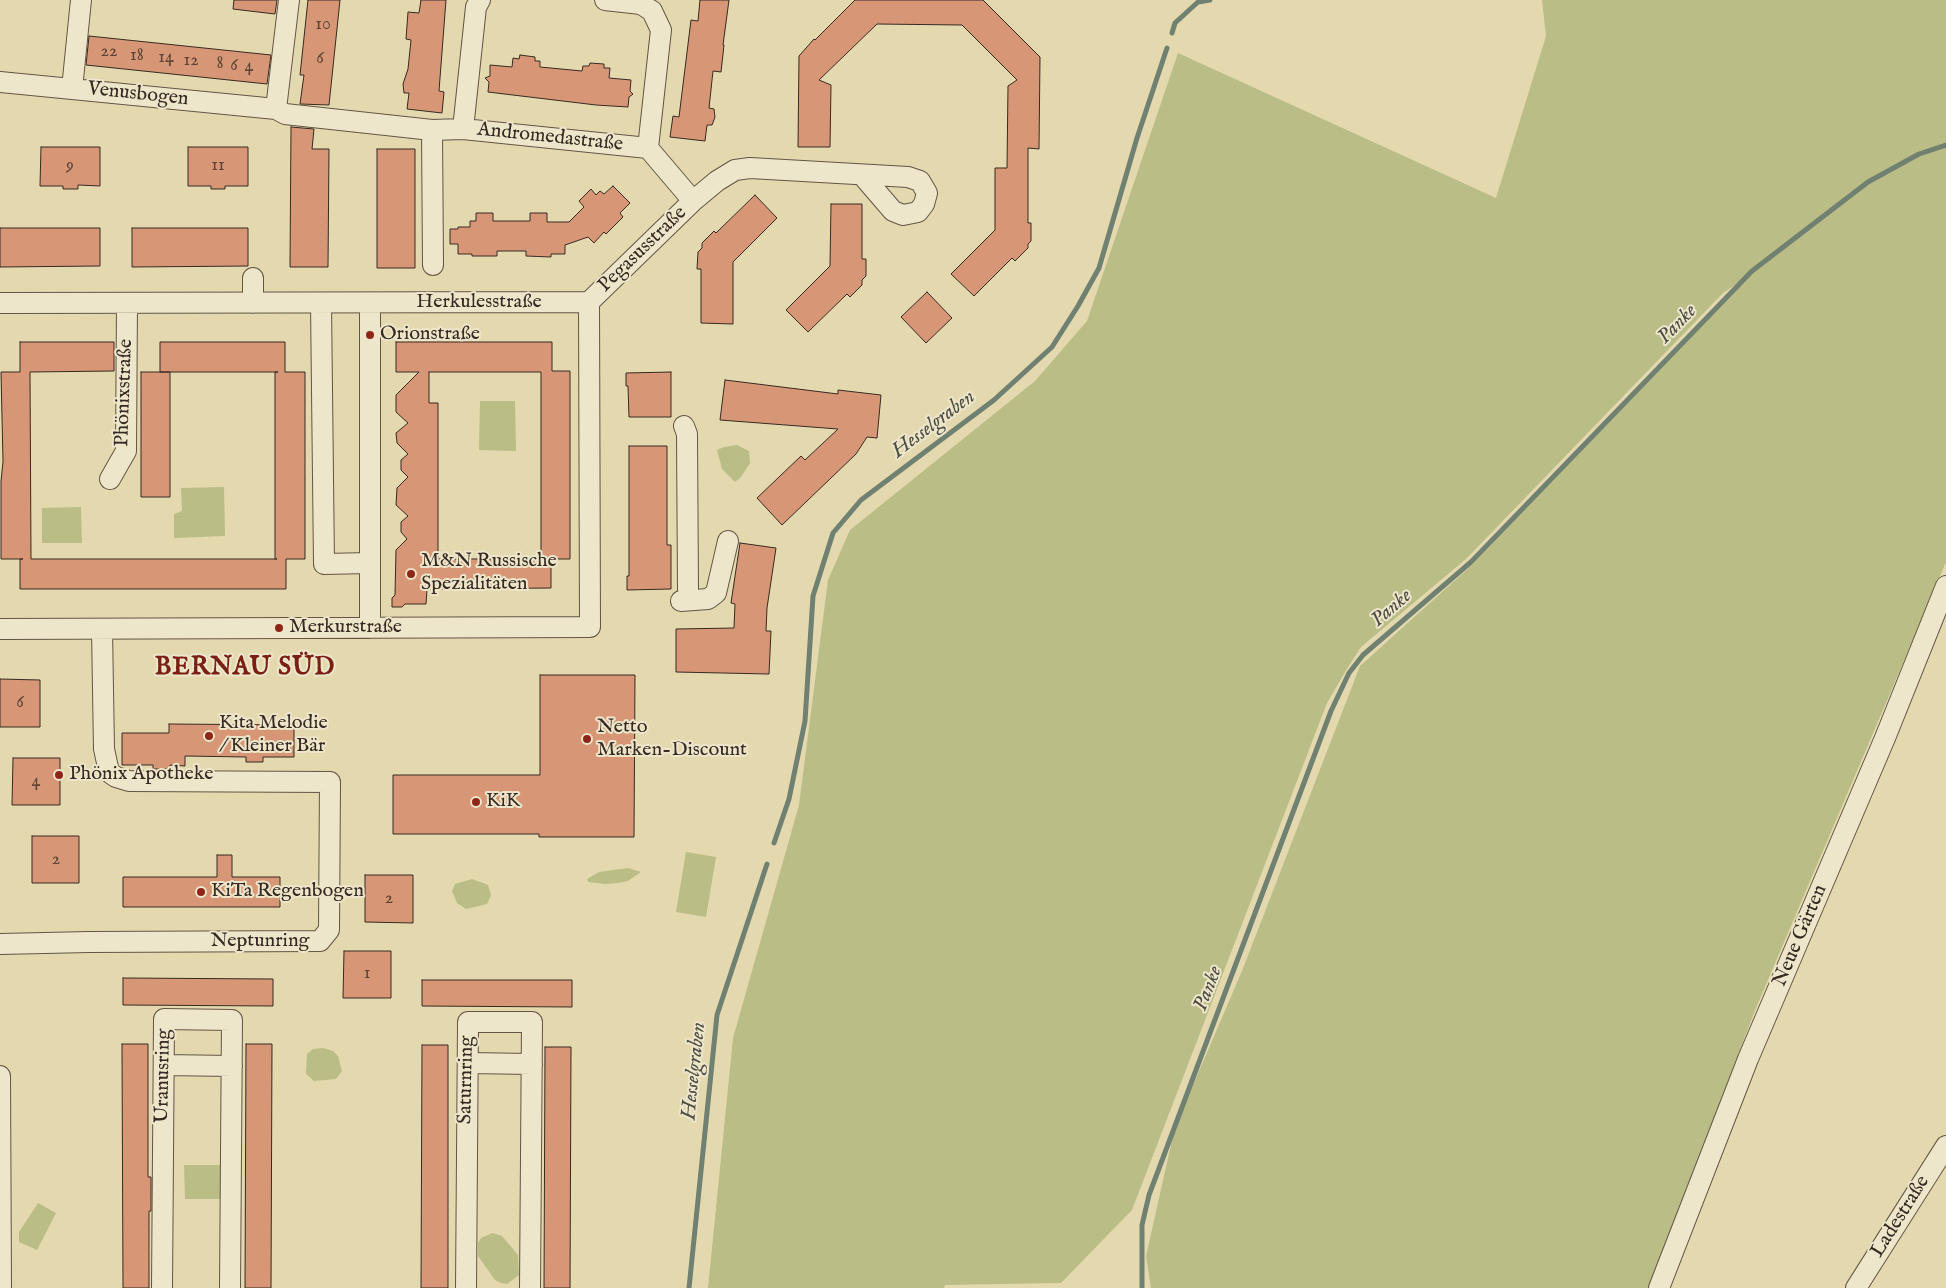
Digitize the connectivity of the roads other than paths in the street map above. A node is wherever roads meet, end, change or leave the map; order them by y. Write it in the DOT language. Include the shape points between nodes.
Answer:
graph roads {
  1 [pos="81,0"];
  2 [pos="289,0"];
  3 [pos="480,0"];
  4 [pos="605,0"];
  5 [pos="0,82"];
  6 [pos="72,89"];
  7 [pos="276,109"];
  8 [pos="463,129"];
  9 [pos="432,130"];
  10 [pos="648,148"];
  11 [pos="862,176"];
  12 [pos="693,201"];
  13 [pos="433,265"];
  14 [pos="253,278"];
  15 [pos="589,302"];
  16 [pos="0,303"];
  17 [pos="253,303"];
  18 [pos="322,303"];
  19 [pos="370,303"];
  20 [pos="127,304"];
  21 [pos="684,426"];
  22 [pos="110,479"];
  23 [pos="728,542"];
  24 [pos="370,563"];
  25 [pos="1946,586"];
  26 [pos="370,628"];
  27 [pos="0,629"];
  28 [pos="102,629"];
  29 [pos="0,944"];
  30 [pos="468,1063"];
  31 [pos="164,1064"];
  32 [pos="532,1064"];
  33 [pos="232,1066"];
  34 [pos="0,1076"];
  35 [pos="1944,1153"];
  36 [pos="1,1288"];
  37 [pos="162,1288"];
  38 [pos="230,1288"];
  39 [pos="466,1288"];
  40 [pos="530,1288"];
  41 [pos="1659,1288"];
  42 [pos="1856,1288"];
  1 -- 6 [label="street"];
  2 -- 7 [label="street"];
  3 -- 8 [label="street, Andromedastraße" via="476,7"];
  4 -- 10 [label="street, Andromedastraße" via="641,4 652,12 661,30"];
  5 -- 6 [label="street, Venusbogen"];
  6 -- 7 [label="street, Venusbogen"];
  7 -- 9 [label="street, Venusbogen" via="285,114"];
  8 -- 9 [label="street, Venusbogen"];
  8 -- 10 [label="street, Andromedastraße"];
  9 -- 13 [label="street"];
  10 -- 12 [label="street, Andromedastraße"];
  11 -- 12 [label="street, Pegasusstraße" via="750,168 736,170"];
  12 -- 15 [label="street, Pegasusstraße"];
  14 -- 17 [label="street"];
  15 -- 19 [label="street, Herkulesstraße"];
  15 -- 26 [label="street, Pegasusstraße" via="590,627"];
  16 -- 20 [label="street, Herkulesstraße"];
  17 -- 18 [label="street, Herkulesstraße"];
  17 -- 20 [label="street, Herkulesstraße"];
  18 -- 19 [label="street, Herkulesstraße"];
  18 -- 24 [label="street" via="324,564"];
  19 -- 24 [label="street"];
  20 -- 22 [label="street, Phönixstraße" via="126,451"];
  21 -- 23 [label="street" via="687,434 684,596 696,601 708,599 716,593"];
  24 -- 26 [label="street"];
  25 -- 41 [label="street, Neue Gärten" via="1748,1059"];
  26 -- 28 [label="street"];
  27 -- 28 [label="street"];
  28 -- 29 [label="street, Neptunring" via="104,749 109,772 116,777 129,781 330,782 329,930 320,942"];
  30 -- 32 [label="street"];
  30 -- 32 [label="street, Saturnring" via="468,1022 532,1022"];
  30 -- 39 [label="street, Saturnring"];
  31 -- 33 [label="street"];
  31 -- 33 [label="street, Uranusring" via="164,1019 232,1020"];
  31 -- 37 [label="street, Uranusring"];
  32 -- 40 [label="street, Saturnring"];
  33 -- 38 [label="street, Uranusring"];
  34 -- 36 [label="street"];
  35 -- 42 [label="street, Ladestraße"];
}
